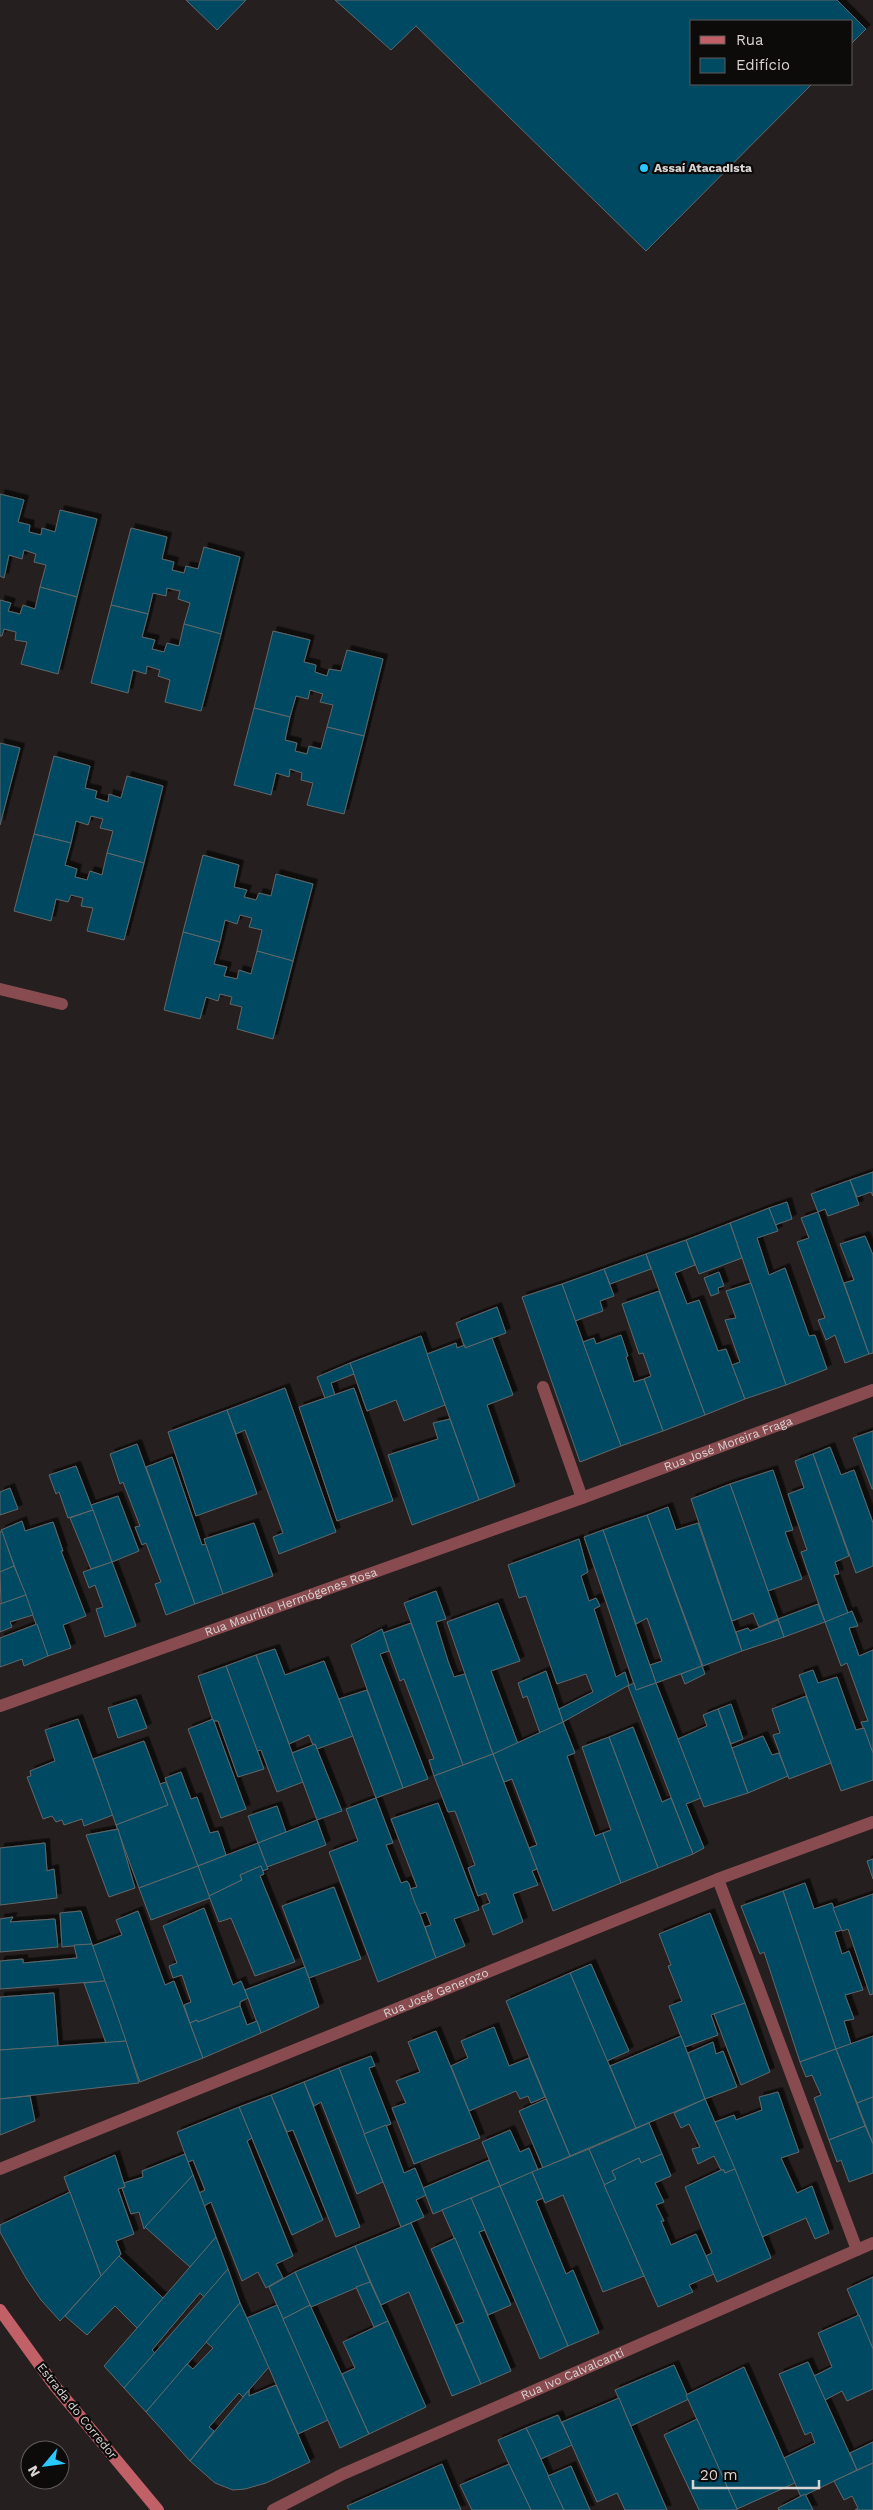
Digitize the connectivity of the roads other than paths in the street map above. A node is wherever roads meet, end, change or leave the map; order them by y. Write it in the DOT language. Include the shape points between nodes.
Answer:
graph roads {
  1 [pos="0,988"];
  2 [pos="62,1004"];
  3 [pos="543,1387"];
  4 [pos="873,1390"];
  5 [pos="582,1498"];
  6 [pos="0,1706"];
  7 [pos="873,1822"];
  8 [pos="718,1879"];
  9 [pos="0,2168"];
  10 [pos="873,2243"];
  11 [pos="857,2250"];
  12 [pos="0,2310"];
  13 [pos="158,2510"];
  14 [pos="273,2510"];
  1 -- 2 [label="street"];
  3 -- 5 [label="street"];
  4 -- 5 [label="street, Rua José Moreira Fraga"];
  5 -- 6 [label="street, Rua Maurilio Hermógenes Rosa"];
  7 -- 8 [label="street, Rua José Generozo"];
  8 -- 9 [label="street, Rua José Generozo"];
  8 -- 11 [label="street"];
  10 -- 11 [label="street, Rua Ivo Calvalcanti"];
  11 -- 14 [label="street, Rua Ivo Calvalcanti" via="342,2474"];
  12 -- 13 [label="main road, Estrada do Corredor" via="54,2384"];
}
